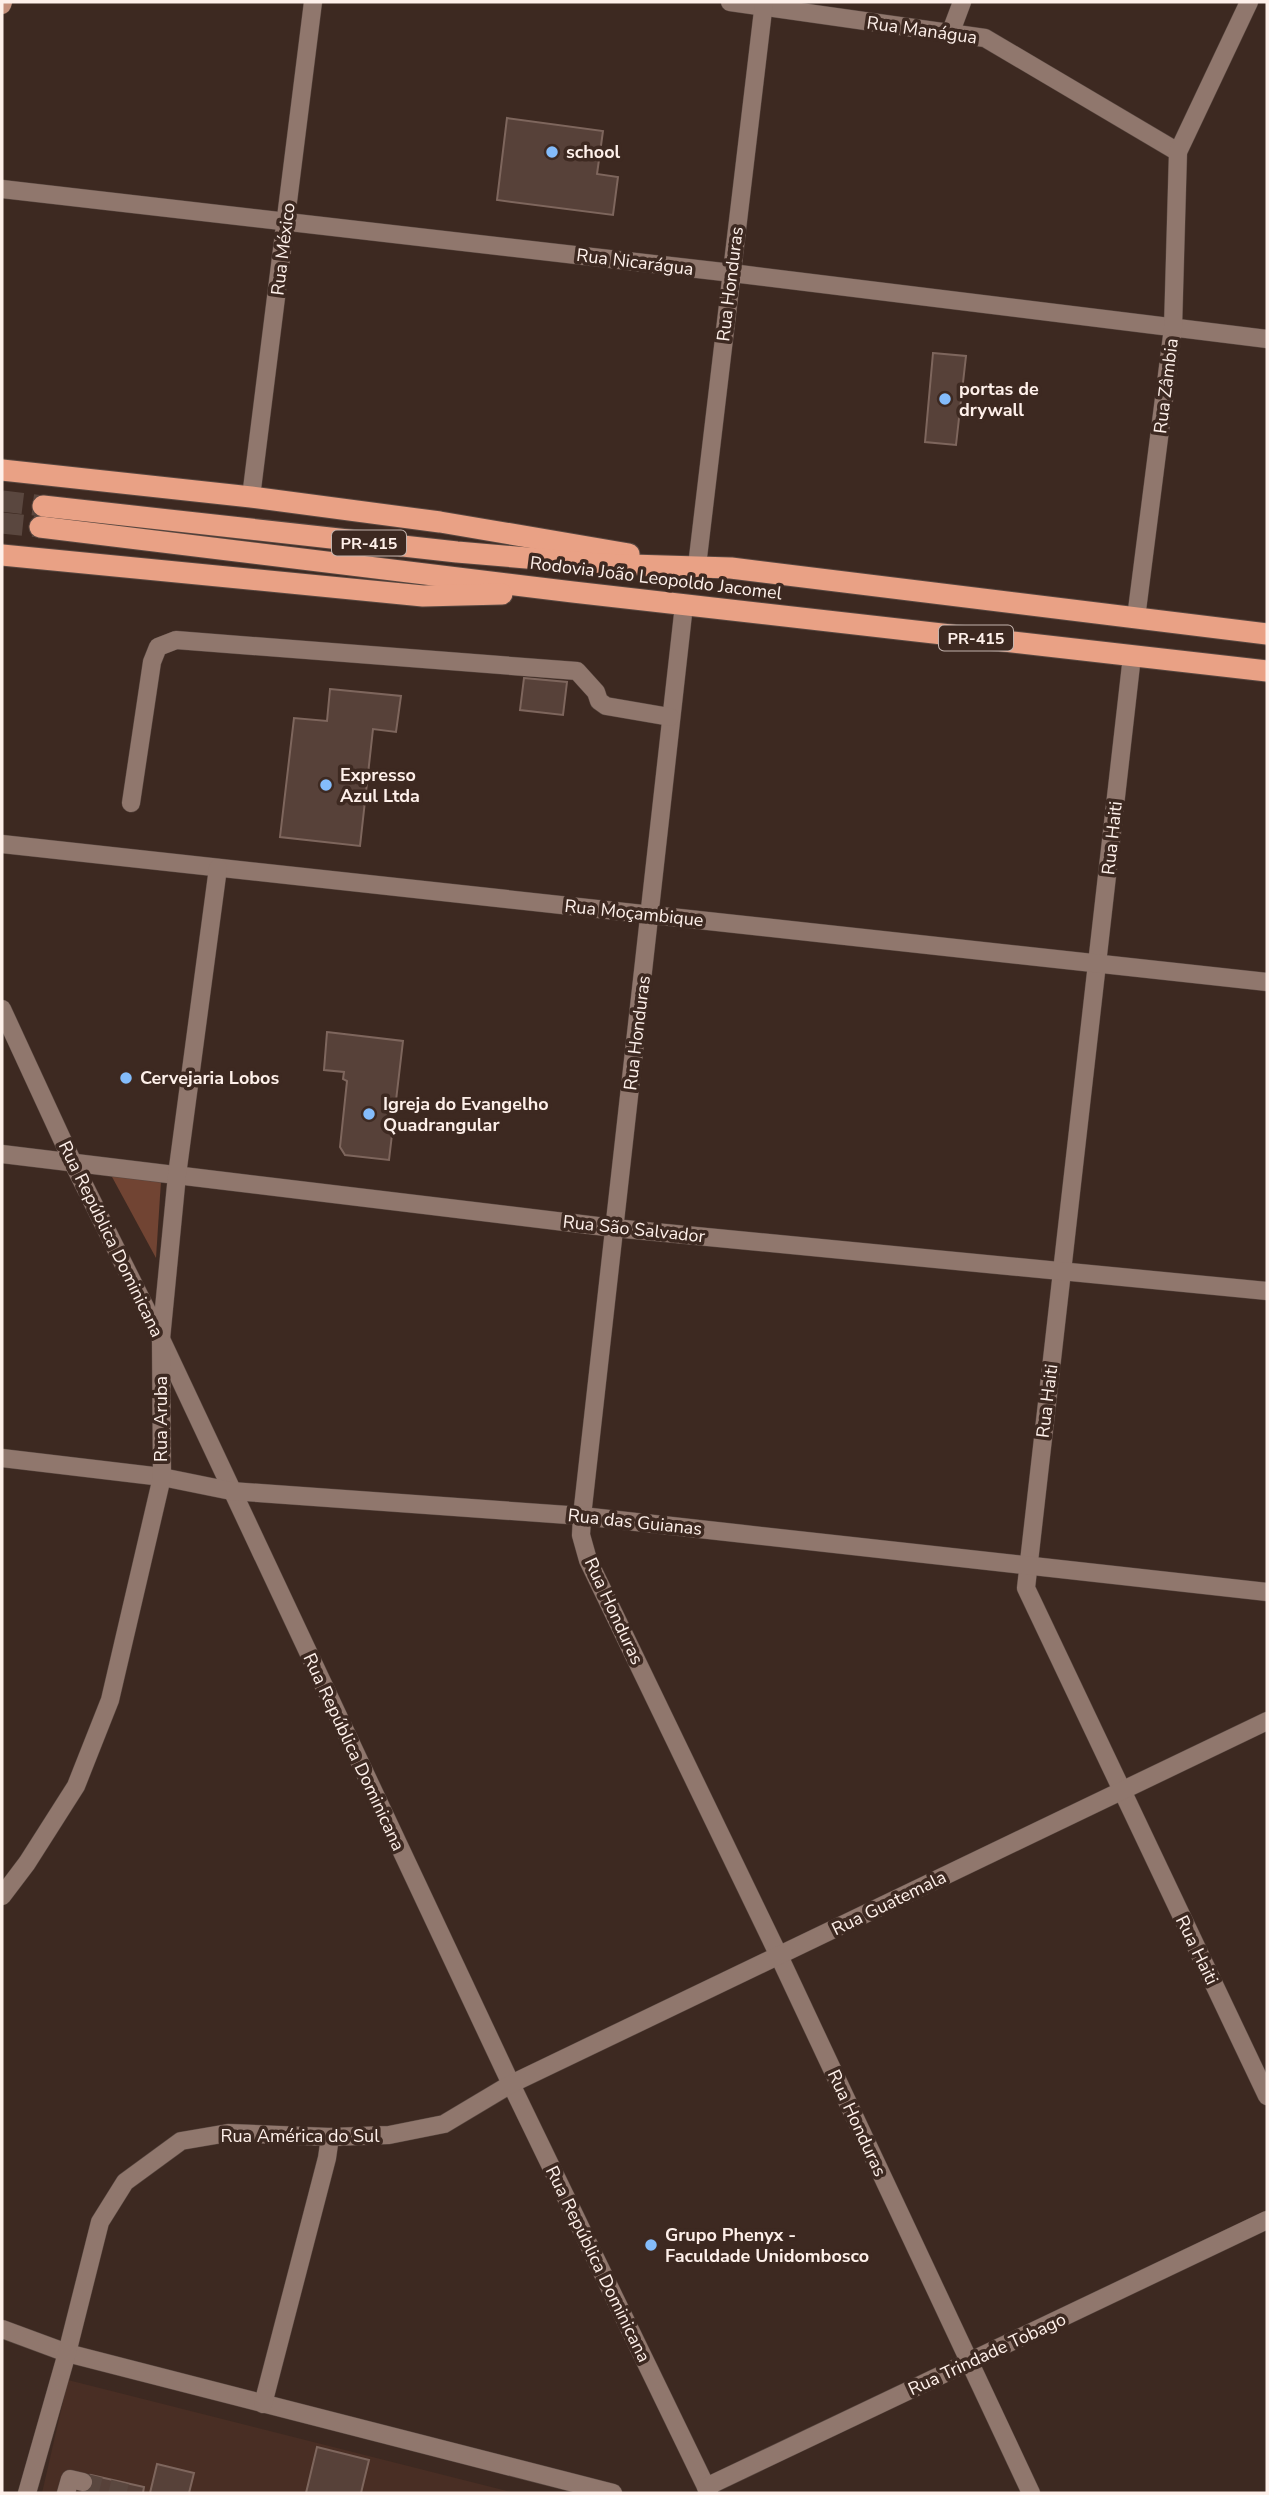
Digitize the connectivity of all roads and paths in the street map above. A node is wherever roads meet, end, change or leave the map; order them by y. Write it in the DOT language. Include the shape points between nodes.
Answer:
graph roads {
  1 [pos="313,2"];
  2 [pos="730,2"];
  3 [pos="962,2"];
  4 [pos="1249,2"];
  5 [pos="763,4"];
  6 [pos="950,34"];
  7 [pos="1178,152"];
  8 [pos="2,189"];
  9 [pos="286,221"];
  10 [pos="732,273"];
  11 [pos="1173,328"];
  12 [pos="1267,340"];
  13 [pos="2,470"];
  14 [pos="251,497"];
  15 [pos="43,506"];
  16 [pos="40,527"];
  17 [pos="2,555"];
  18 [pos="697,566"];
  19 [pos="573,592"];
  20 [pos="684,605"];
  21 [pos="1136,618"];
  22 [pos="1267,634"];
  23 [pos="1132,656"];
  24 [pos="1267,671"];
  25 [pos="670,717"];
  26 [pos="131,803"];
  27 [pos="2,844"];
  28 [pos="218,868"];
  29 [pos="650,915"];
  30 [pos="1098,964"];
  31 [pos="1267,982"];
  32 [pos="2,1009"];
  33 [pos="2,1154"];
  34 [pos="73,1163"];
  35 [pos="177,1175"];
  36 [pos="614,1228"];
  37 [pos="1062,1271"];
  38 [pos="1267,1291"];
  39 [pos="161,1339"];
  40 [pos="2,1458"];
  41 [pos="162,1477"];
  42 [pos="230,1491"];
  43 [pos="582,1516"];
  44 [pos="1028,1565"];
  45 [pos="1267,1592"];
  46 [pos="1267,1721"];
  47 [pos="1121,1791"];
  48 [pos="2,1896"];
  49 [pos="779,1956"];
  50 [pos="511,2084"];
  51 [pos="1267,2096"];
  52 [pos="330,2137"];
  53 [pos="1267,2220"];
  54 [pos="2,2329"];
  55 [pos="67,2353"];
  56 [pos="970,2362"];
  57 [pos="263,2404"];
  58 [pos="83,2482"];
  59 [pos="708,2490"];
  60 [pos="27,2493"];
  61 [pos="66,2493"];
  62 [pos="613,2493"];
  63 [pos="1031,2493"];
  1 -- 9 [label="street, Rua México"];
  2 -- 5 [label="street, Rua Manágua"];
  3 -- 6 [label="street"];
  4 -- 7 [label="street"];
  5 -- 6 [label="street, Rua Manágua"];
  5 -- 10 [label="street, Rua Honduras"];
  6 -- 7 [label="street, Rua Manágua" via="985,38"];
  7 -- 11 [label="street, Rua Zâmbia"];
  8 -- 9 [label="street, Rua Nicarágua"];
  9 -- 10 [label="street, Rua Nicarágua"];
  9 -- 14 [label="street, Rua México"];
  10 -- 11 [label="street, Rua Nicarágua"];
  10 -- 18 [label="street, Rua Honduras"];
  11 -- 12 [label="street, Rua Nicarágua"];
  11 -- 21 [label="street, Rua Zâmbia"];
  13 -- 14 [label="highway"];
  14 -- 18 [label="highway" via="440,522"];
  15 -- 18 [label="highway, Rodovia João Leopoldo Jacomel / PR-415" via="457,552 597,564"];
  16 -- 19 [label="highway, Rodovia João Leopoldo Jacomel / PR-415"];
  17 -- 19 [label="highway" via="423,596"];
  18 -- 21 [label="highway, Rodovia João Leopoldo Jacomel / PR-415"];
  19 -- 20 [label="highway, Rodovia João Leopoldo Jacomel / PR-415"];
  20 -- 23 [label="highway, Rodovia João Leopoldo Jacomel / PR-415"];
  20 -- 25 [label="street, Rua Honduras"];
  21 -- 22 [label="highway, Rodovia João Leopoldo Jacomel / PR-415"];
  23 -- 24 [label="highway, Rodovia João Leopoldo Jacomel / PR-415"];
  23 -- 30 [label="street, Rua Haiti"];
  25 -- 26 [label="street" via="606,706 577,671 176,640 158,647 152,662"];
  25 -- 29 [label="street, Rua Honduras"];
  27 -- 28 [label="street, Rua Moçambique"];
  28 -- 29 [label="street, Rua Moçambique"];
  28 -- 35 [label="street, Rua Aruba"];
  29 -- 30 [label="street, Rua Moçambique"];
  29 -- 36 [label="street, Rua Honduras"];
  30 -- 31 [label="street, Rua Moçambique"];
  30 -- 37 [label="street, Rua Haiti"];
  32 -- 34 [label="street, Rua República Dominicana"];
  33 -- 34 [label="street, Rua São Salvador"];
  34 -- 35 [label="street, Rua São Salvador"];
  34 -- 39 [label="street, Rua República Dominicana"];
  35 -- 36 [label="street, Rua São Salvador"];
  35 -- 39 [label="street, Rua Aruba"];
  36 -- 37 [label="street, Rua São Salvador"];
  36 -- 43 [label="street, Rua Honduras"];
  37 -- 38 [label="street, Rua São Salvador"];
  37 -- 44 [label="street, Rua Haiti"];
  39 -- 41 [label="street, Rua Aruba"];
  39 -- 42 [label="street, Rua República Dominicana"];
  40 -- 41 [label="street, Rua das Guianas"];
  41 -- 42 [label="street, Rua das Guianas"];
  41 -- 48 [label="street, Rua Aruba" via="110,1700 76,1786"];
  42 -- 43 [label="street, Rua das Guianas"];
  42 -- 50 [label="street, Rua República Dominicana"];
  43 -- 44 [label="street, Rua das Guianas"];
  43 -- 49 [label="street, Rua Honduras" via="581,1535 588,1560"];
  44 -- 45 [label="street, Rua das Guianas"];
  44 -- 47 [label="street, Rua Haiti" via="1027,1588"];
  46 -- 47 [label="street, Rua Guatemala"];
  47 -- 49 [label="street, Rua Guatemala"];
  47 -- 51 [label="street, Rua Haiti"];
  49 -- 50 [label="street, Rua Guatemala"];
  49 -- 56 [label="street, Rua Honduras"];
  50 -- 52 [label="street, Rua América do Sul" via="444,2124 389,2135"];
  50 -- 59 [label="street, Rua República Dominicana"];
  52 -- 55 [label="street, Rua América do Sul" via="228,2133 181,2141 125,2182 100,2222"];
  52 -- 57 [label="street"];
  53 -- 56 [label="street, Rua Trindade Tobago"];
  54 -- 55 [label="street"];
  55 -- 57 [label="street"];
  55 -- 60 [label="street, Rua América do Sul"];
  56 -- 59 [label="street, Rua Trindade Tobago"];
  56 -- 63 [label="street, Rua Honduras"];
  57 -- 62 [label="street"];
  58 -- 61 [label="street" via="70,2479"];
}
